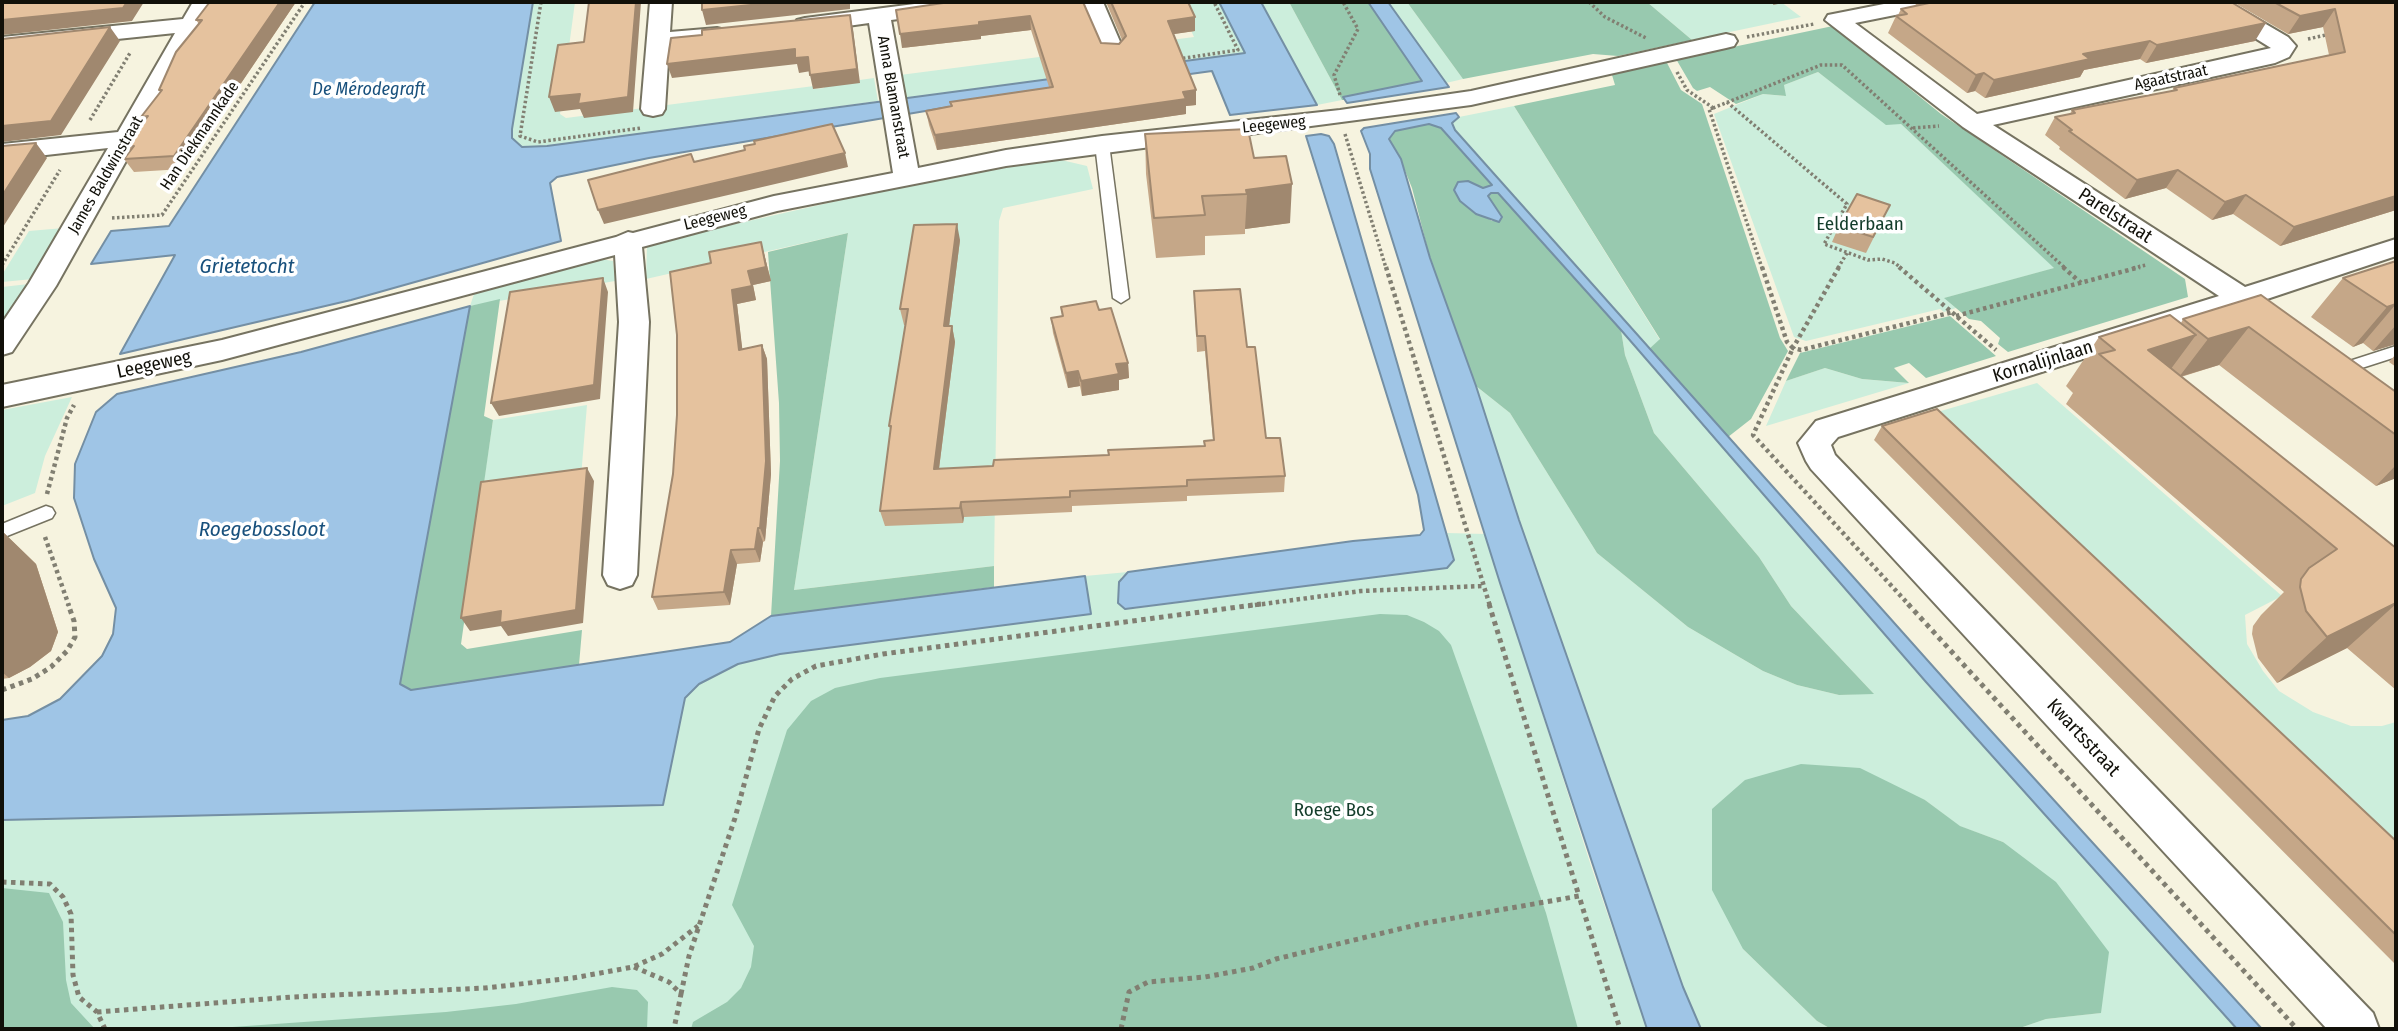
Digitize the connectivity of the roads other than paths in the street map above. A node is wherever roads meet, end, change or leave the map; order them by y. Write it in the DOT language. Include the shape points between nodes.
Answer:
graph roads {
  1 [pos="204,2"];
  2 [pos="661,2"];
  3 [pos="979,2"];
  4 [pos="1092,2"];
  5 [pos="1927,2"];
  6 [pos="2213,2"];
  7 [pos="1890,5"];
  8 [pos="879,17"];
  9 [pos="191,25"];
  10 [pos="783,28"];
  11 [pos="744,32"];
  12 [pos="657,40"];
  13 [pos="1726,41"];
  14 [pos="2,44"];
  15 [pos="1112,51"];
  16 [pos="653,109"];
  17 [pos="1972,122"];
  18 [pos="127,138"];
  19 [pos="1102,144"];
  20 [pos="2,152"];
  21 [pos="907,176"];
  22 [pos="628,240"];
  23 [pos="2396,247"];
  24 [pos="1121,298"];
  25 [pos="2242,298"];
  26 [pos="2275,322"];
  27 [pos="2,345"];
  28 [pos="2396,351"];
  29 [pos="2319,354"];
  30 [pos="2340,370"];
  31 [pos="2363,386"];
  32 [pos="2,396"];
  33 [pos="1814,443"];
  34 [pos="46,513"];
  35 [pos="2,531"];
  36 [pos="620,575"];
  37 [pos="2357,1029"];
  1 -- 9 [label="street, James Baldwinstraat"];
  2 -- 12 [label="street"];
  3 -- 8 [label="street, Anna Blamanstraat"];
  4 -- 15 [label="street"];
  5 -- 7 [label="street"];
  6 -- 17 [label="street, Agaatstraat" via="2284,46 2275,56"];
  7 -- 17 [label="street, Parelstraat" via="1836,20"];
  8 -- 10 [label="street, Anna Blamanstraat"];
  8 -- 21 [label="street, Anna Blamanstraat"];
  9 -- 14 [label="street"];
  9 -- 18 [label="street, James Baldwinstraat"];
  11 -- 12 [label="street"];
  12 -- 16 [label="street"];
  13 -- 19 [label="street, Leegeweg" via="1471,98"];
  17 -- 25 [label="street, Parelstraat"];
  18 -- 20 [label="street"];
  18 -- 27 [label="street, James Baldwinstraat" via="42,286"];
  19 -- 21 [label="street, Leegeweg"];
  19 -- 24 [label="lane"];
  21 -- 22 [label="street, Leegeweg"];
  22 -- 32 [label="street, Leegeweg" via="320,326"];
  22 -- 36 [label="street" via="634,321"];
  23 -- 25 [label="street, Kornalijnlaan"];
  25 -- 26 [label="street, Parelstraat"];
  25 -- 33 [label="street, Kornalijnlaan" via="2127,346 2019,369 1827,429"];
  28 -- 30 [label="lane"];
  29 -- 30 [label="street"];
  30 -- 31 [label="street"];
  33 -- 37 [label="street, Kwartsstraat" via="1822,461"];
  34 -- 35 [label="lane"];
}
